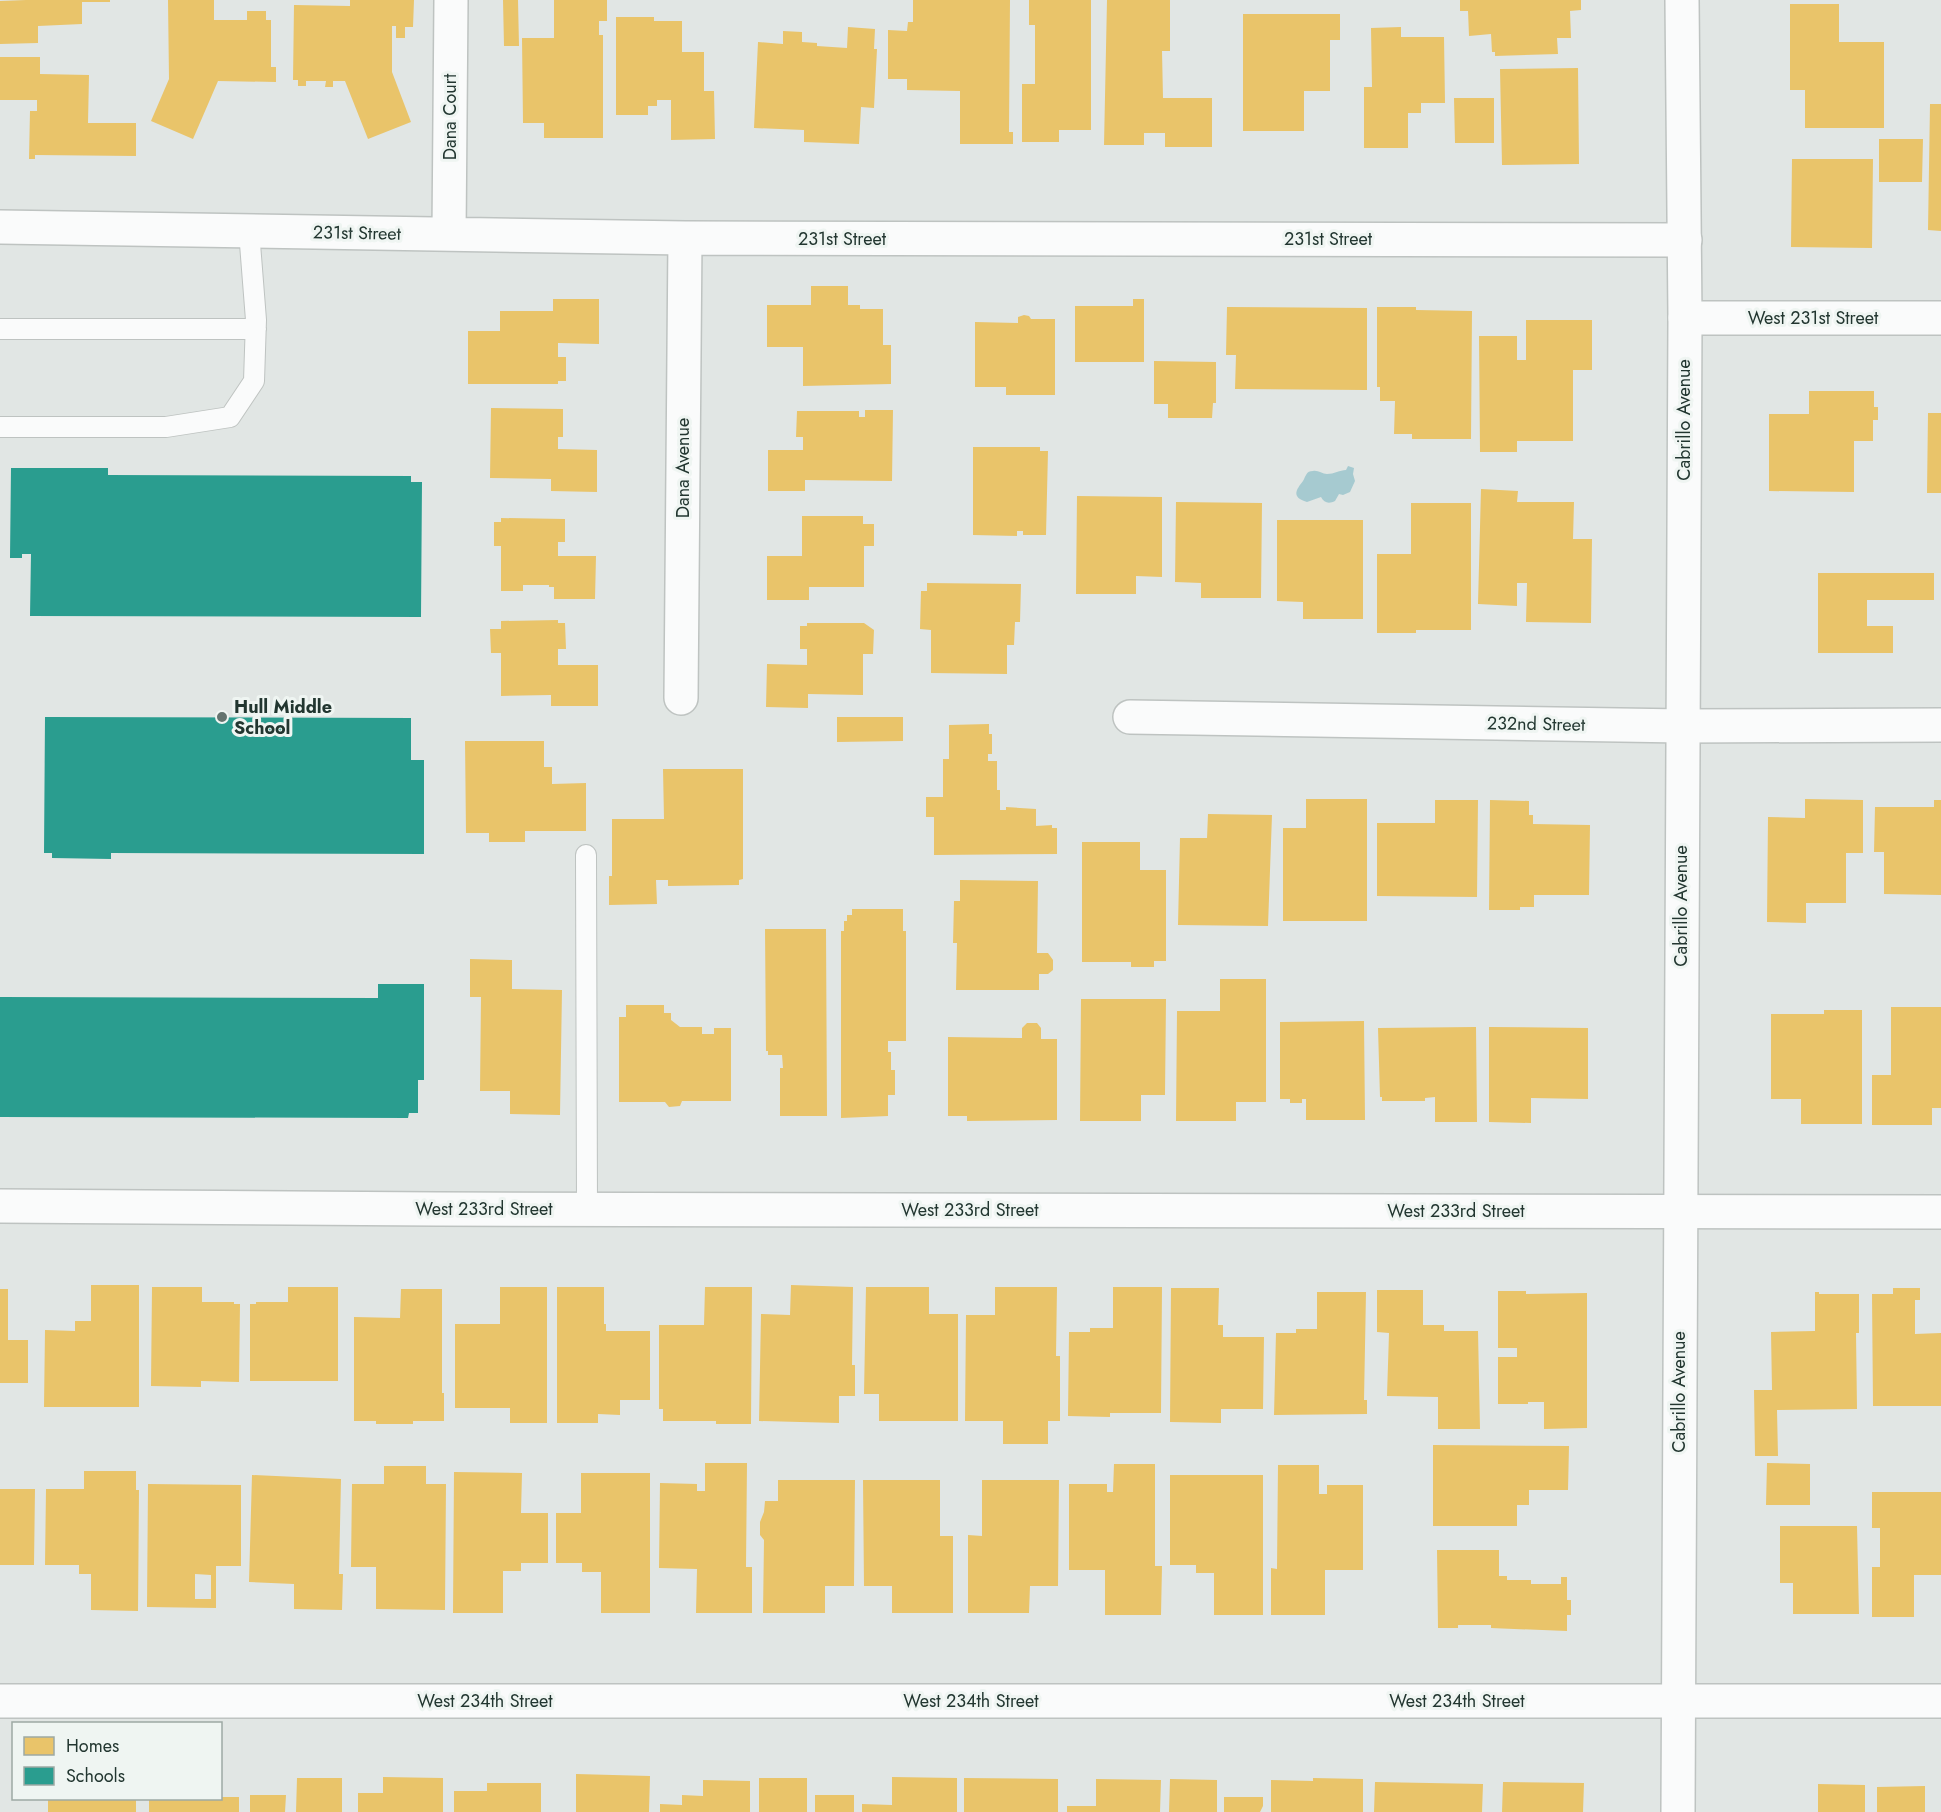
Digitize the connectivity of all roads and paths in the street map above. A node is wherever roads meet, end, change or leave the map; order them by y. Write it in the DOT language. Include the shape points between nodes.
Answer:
graph roads {
  1 [pos="451,0"];
  2 [pos="1682,0"];
  3 [pos="0,227"];
  4 [pos="249,231"];
  5 [pos="449,234"];
  6 [pos="685,238"];
  7 [pos="1685,240"];
  8 [pos="1685,318"];
  9 [pos="1941,318"];
  10 [pos="0,329"];
  11 [pos="256,329"];
  12 [pos="0,427"];
  13 [pos="681,698"];
  14 [pos="1130,717"];
  15 [pos="1941,725"];
  16 [pos="1683,726"];
  17 [pos="586,855"];
  18 [pos="0,1206"];
  19 [pos="587,1209"];
  20 [pos="1680,1211"];
  21 [pos="1941,1212"];
  22 [pos="0,1701"];
  23 [pos="1678,1701"];
  24 [pos="1941,1701"];
  25 [pos="1678,1812"];
  1 -- 5 [label="street, Dana Court"];
  2 -- 7 [label="street, Cabrillo Avenue"];
  3 -- 4 [label="street, 231st Street"];
  4 -- 5 [label="street, 231st Street"];
  4 -- 11 [label="lane"];
  5 -- 6 [label="street, 231st Street"];
  6 -- 7 [label="street, 231st Street"];
  6 -- 13 [label="street, Dana Avenue"];
  7 -- 8 [label="street, Cabrillo Avenue"];
  8 -- 9 [label="street, West 231st Street"];
  8 -- 16 [label="street, Cabrillo Avenue"];
  10 -- 11 [label="lane"];
  11 -- 12 [label="lane" via="254,381 230,417 166,427"];
  14 -- 16 [label="street, 232nd Street"];
  15 -- 16 [label="street, 232nd Street"];
  16 -- 20 [label="street, Cabrillo Avenue"];
  17 -- 19 [label="lane"];
  18 -- 19 [label="street, West 233rd Street"];
  19 -- 20 [label="street, West 233rd Street"];
  20 -- 21 [label="street, West 233rd Street"];
  20 -- 23 [label="street, Cabrillo Avenue"];
  22 -- 23 [label="street, West 234th Street"];
  23 -- 24 [label="street, West 234th Street"];
  23 -- 25 [label="street, Cabrillo Avenue"];
}
